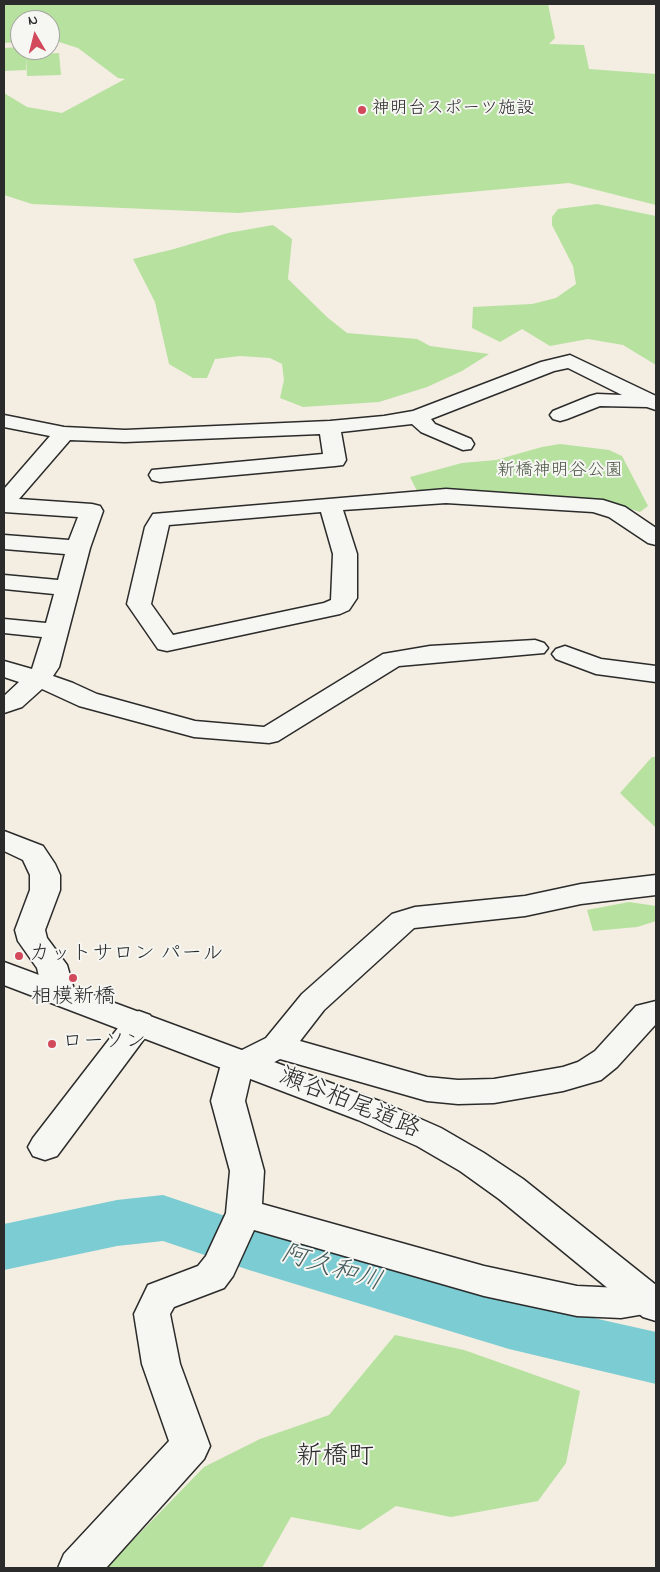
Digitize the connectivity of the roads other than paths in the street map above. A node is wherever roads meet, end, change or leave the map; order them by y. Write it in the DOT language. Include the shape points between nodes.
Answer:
graph roads {
  1 [pos="654,403"];
  2 [pos="560,416"];
  3 [pos="417,417"];
  4 [pos="4,420"];
  5 [pos="330,427"];
  6 [pos="64,433"];
  7 [pos="164,434"];
  8 [pos="463,444"];
  9 [pos="4,505"];
  10 [pos="330,505"];
  11 [pos="656,538"];
  12 [pos="4,542"];
  13 [pos="78,548"];
  14 [pos="4,582"];
  15 [pos="67,588"];
  16 [pos="4,626"];
  17 [pos="57,631"];
  18 [pos="535,648"];
  19 [pos="565,654"];
  20 [pos="4,669"];
  21 [pos="656,674"];
  22 [pos="38,679"];
  23 [pos="4,705"];
  24 [pos="4,840"];
  25 [pos="656,885"];
  26 [pos="4,972"];
  27 [pos="59,993"];
  28 [pos="656,1012"];
  29 [pos="139,1023"];
  30 [pos="277,1046"];
  31 [pos="246,1064"];
  32 [pos="45,1147"];
  33 [pos="243,1215"];
  34 [pos="652,1303"];
  35 [pos="79,1568"];
  1 -- 2 [label="street" via="597,400"];
  1 -- 3 [label="street" via="570,360"];
  3 -- 5 [label="street"];
  3 -- 8 [label="street" via="428,428"];
  4 -- 6 [label="street"];
  5 -- 7 [label="street"];
  5 -- 7 [label="street" via="335,460 159,485"];
  6 -- 7 [label="street"];
  6 -- 9 [label="street"];
  9 -- 13 [label="street" via="92,511"];
  10 -- 10 [label="street" via="161,519 156,527 139,604 167,644 340,605 345,598 345,554"];
  10 -- 11 [label="street" via="446,496 595,505 617,512"];
  12 -- 13 [label="street"];
  13 -- 15 [label="street"];
  14 -- 15 [label="street"];
  15 -- 17 [label="street"];
  16 -- 17 [label="street"];
  17 -- 22 [label="street" via="46,667"];
  18 -- 22 [label="street" via="392,659 269,735 194,729 88,700"];
  19 -- 21 [label="street" via="596,666"];
  20 -- 22 [label="street"];
  22 -- 23 [label="street"];
  24 -- 27 [label="street" via="33,853 45,875 45,890 30,930 33,941 52,966"];
  25 -- 30 [label="street" via="581,894 525,906 415,916 403,921 313,1002"];
  26 -- 27 [label="street, 瀬谷柏尾道路"];
  27 -- 29 [label="street, 瀬谷柏尾道路"];
  28 -- 30 [label="street" via="647,1014 606,1059 589,1071 563,1080 494,1091 458,1092 427,1088"];
  29 -- 31 [label="street, 瀬谷柏尾道路"];
  29 -- 32 [label="street"];
  30 -- 31 [label="street"];
  31 -- 33 [label="street" via="236,1068 228,1101 247,1171"];
  31 -- 34 [label="street, 瀬谷柏尾道路" via="370,1111 429,1137 472,1162 511,1189"];
  33 -- 34 [label="street" via="484,1281 577,1302"];
  33 -- 35 [label="street" via="220,1266 211,1276 161,1296 152,1314 161,1364 190,1446"];
}
